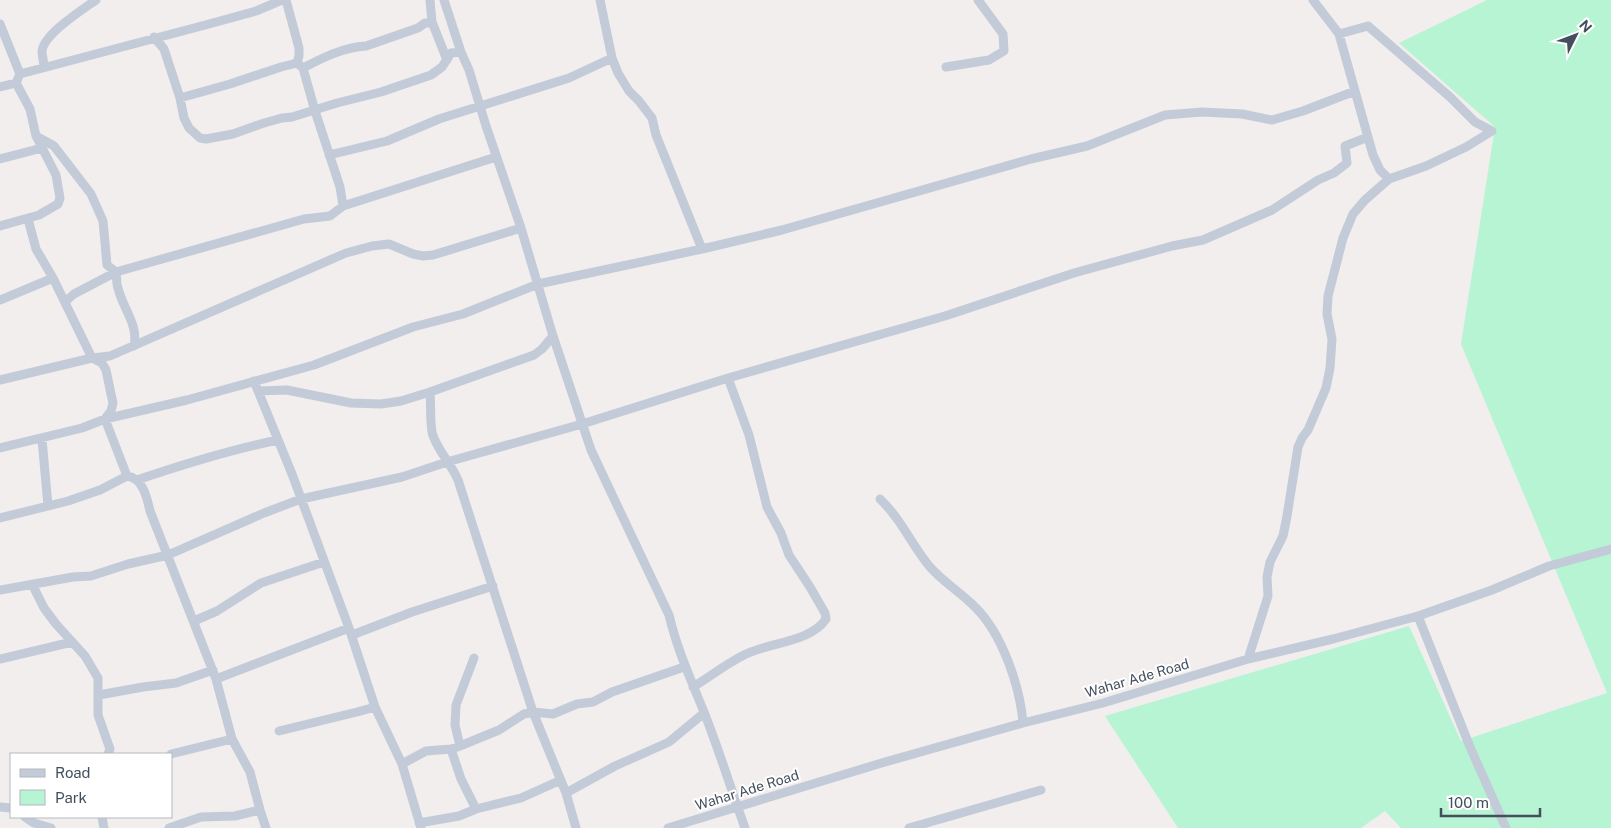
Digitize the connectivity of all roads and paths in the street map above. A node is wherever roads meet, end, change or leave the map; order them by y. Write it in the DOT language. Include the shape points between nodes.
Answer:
graph roads {
  1 [pos="96,0"];
  2 [pos="284,0"];
  3 [pos="430,0"];
  4 [pos="444,0"];
  5 [pos="600,0"];
  6 [pos="978,0"];
  7 [pos="1313,0"];
  8 [pos="432,22"];
  9 [pos="0,24"];
  10 [pos="1339,34"];
  11 [pos="154,37"];
  12 [pos="461,52"];
  13 [pos="612,58"];
  14 [pos="447,60"];
  15 [pos="300,66"];
  16 [pos="44,67"];
  17 [pos="946,67"];
  18 [pos="18,78"];
  19 [pos="0,87"];
  20 [pos="1356,91"];
  21 [pos="180,98"];
  22 [pos="480,106"];
  23 [pos="315,111"];
  24 [pos="36,136"];
  25 [pos="1368,138"];
  26 [pos="42,148"];
  27 [pos="329,155"];
  28 [pos="496,157"];
  29 [pos="0,159"];
  30 [pos="1389,180"];
  31 [pos="343,206"];
  32 [pos="28,219"];
  33 [pos="0,226"];
  34 [pos="521,228"];
  35 [pos="702,249"];
  36 [pos="116,272"];
  37 [pos="53,278"];
  38 [pos="538,284"];
  39 [pos="0,300"];
  40 [pos="65,302"];
  41 [pos="552,336"];
  42 [pos="134,346"];
  43 [pos="92,358"];
  44 [pos="728,378"];
  45 [pos="0,380"];
  46 [pos="254,381"];
  47 [pos="258,391"];
  48 [pos="430,392"];
  49 [pos="105,419"];
  50 [pos="582,424"];
  51 [pos="42,439"];
  52 [pos="278,440"];
  53 [pos="0,448"];
  54 [pos="447,462"];
  55 [pos="127,476"];
  56 [pos="137,480"];
  57 [pos="301,499"];
  58 [pos="880,499"];
  59 [pos="48,506"];
  60 [pos="0,518"];
  61 [pos="1611,549"];
  62 [pos="168,555"];
  63 [pos="324,562"];
  64 [pos="32,584"];
  65 [pos="493,586"];
  66 [pos="0,590"];
  67 [pos="1418,616"];
  68 [pos="194,621"];
  69 [pos="350,632"];
  70 [pos="72,642"];
  71 [pos="474,658"];
  72 [pos="0,659"];
  73 [pos="1248,659"];
  74 [pos="684,667"];
  75 [pos="215,675"];
  76 [pos="693,687"];
  77 [pos="100,695"];
  78 [pos="375,706"];
  79 [pos="533,712"];
  80 [pos="704,713"];
  81 [pos="1023,723"];
  82 [pos="279,731"];
  83 [pos="232,739"];
  84 [pos="456,748"];
  85 [pos="108,753"];
  86 [pos="172,754"];
  87 [pos="402,764"];
  88 [pos="561,780"];
  89 [pos="1041,790"];
  90 [pos="566,794"];
  91 [pos="738,807"];
  92 [pos="476,809"];
  93 [pos="260,810"];
  94 [pos="27,818"];
  95 [pos="420,826"];
  96 [pos="51,828"];
  97 [pos="169,828"];
  98 [pos="266,828"];
  99 [pos="576,828"];
  100 [pos="668,828"];
  101 [pos="745,828"];
  102 [pos="910,828"];
  103 [pos="1506,828"];
  1 -- 16 [label="street" via="49,38 42,50"];
  2 -- 11 [label="street"];
  2 -- 15 [label="street" via="299,48"];
  3 -- 8 [label="street"];
  4 -- 12 [label="street"];
  5 -- 13 [label="street"];
  6 -- 17 [label="street" via="1003,34 1004,51 989,60"];
  7 -- 10 [label="street"];
  8 -- 14 [label="street"];
  8 -- 15 [label="street"];
  9 -- 18 [label="street"];
  10 -- 20 [label="street"];
  10 -- 30 [label="street" via="1368,26 1475,122 1492,131 1445,157"];
  11 -- 16 [label="street"];
  11 -- 21 [label="street" via="164,49"];
  12 -- 14 [label="street" via="451,53"];
  12 -- 22 [label="street"];
  13 -- 22 [label="street" via="569,78"];
  13 -- 35 [label="street" via="629,91 652,118"];
  14 -- 23 [label="street" via="431,75"];
  15 -- 21 [label="street" via="281,67"];
  15 -- 23 [label="street"];
  16 -- 18 [label="street"];
  18 -- 19 [label="street"];
  18 -- 24 [label="street"];
  20 -- 25 [label="street"];
  20 -- 35 [label="street" via="1272,120 1242,114 1202,112 1165,115 1087,146"];
  21 -- 23 [label="street" via="188,128 206,139"];
  22 -- 27 [label="street" via="387,141"];
  22 -- 28 [label="street"];
  23 -- 27 [label="street"];
  24 -- 26 [label="street"];
  24 -- 36 [label="street" via="54,146 91,194 103,221 107,264"];
  25 -- 30 [label="street" via="1380,170"];
  25 -- 44 [label="street" via="1345,146 1347,164 1334,173 1272,210 1203,240 1074,273 945,316"];
  26 -- 29 [label="street"];
  26 -- 32 [label="street" via="56,175 60,198 58,204"];
  27 -- 31 [label="street"];
  28 -- 31 [label="street"];
  28 -- 34 [label="street"];
  30 -- 73 [label="street" via="1364,200 1353,214 1343,238 1328,296 1327,314 1332,339 1326,388 1298,447 1287,516 1270,562 1268,596"];
  31 -- 36 [label="street" via="330,216 304,219"];
  32 -- 33 [label="street"];
  32 -- 37 [label="street" via="36,250"];
  34 -- 38 [label="street"];
  34 -- 42 [label="street" via="433,256 413,254 389,244 346,253"];
  35 -- 38 [label="street"];
  36 -- 40 [label="street"];
  36 -- 42 [label="street" via="118,289 136,337"];
  37 -- 39 [label="street"];
  37 -- 40 [label="street"];
  38 -- 41 [label="street"];
  38 -- 46 [label="street" via="463,314 413,327 314,365"];
  40 -- 43 [label="street"];
  41 -- 48 [label="street" via="534,355"];
  41 -- 50 [label="street"];
  42 -- 43 [label="street" via="110,356"];
  43 -- 45 [label="street"];
  43 -- 49 [label="street" via="102,363 106,370 113,403"];
  44 -- 50 [label="street"];
  44 -- 76 [label="street" via="749,435 767,507 789,555 810,586 826,619 821,627 809,634 744,655"];
  46 -- 47 [label="street"];
  46 -- 49 [label="street"];
  47 -- 48 [label="street" via="287,390 351,403 381,404"];
  47 -- 52 [label="street"];
  48 -- 54 [label="street" via="432,433"];
  49 -- 51 [label="street"];
  49 -- 55 [label="street"];
  50 -- 54 [label="street"];
  50 -- 74 [label="street" via="591,450 669,615"];
  51 -- 53 [label="street"];
  51 -- 59 [label="street"];
  52 -- 56 [label="street" via="201,458"];
  52 -- 57 [label="street"];
  54 -- 57 [label="street" via="402,477"];
  54 -- 65 [label="street" via="458,480"];
  55 -- 56 [label="street"];
  55 -- 59 [label="street" via="100,490"];
  56 -- 62 [label="street"];
  57 -- 62 [label="street"];
  57 -- 63 [label="street"];
  58 -- 81 [label="street" via="898,519 932,569 976,607 1000,642 1022,707"];
  59 -- 60 [label="street"];
  61 -- 67 [label="street, Wahar Ade Road" via="1549,566"];
  62 -- 64 [label="street" via="91,576"];
  62 -- 68 [label="street"];
  63 -- 68 [label="street" via="261,583 217,611"];
  63 -- 69 [label="street"];
  64 -- 66 [label="street"];
  64 -- 70 [label="street" via="44,608"];
  65 -- 69 [label="street"];
  65 -- 79 [label="street"];
  67 -- 73 [label="street, Wahar Ade Road"];
  67 -- 103 [label="street"];
  68 -- 75 [label="street"];
  69 -- 75 [label="street"];
  69 -- 78 [label="street"];
  70 -- 72 [label="street"];
  70 -- 77 [label="street" via="98,678"];
  71 -- 84 [label="street" via="455,713"];
  73 -- 81 [label="street, Wahar Ade Road" via="1103,703"];
  74 -- 76 [label="street"];
  74 -- 79 [label="street" via="612,692 594,702 577,704 553,714"];
  75 -- 77 [label="street"];
  75 -- 83 [label="street"];
  76 -- 80 [label="street"];
  77 -- 85 [label="street" via="98,716 110,749"];
  78 -- 82 [label="street"];
  78 -- 87 [label="street"];
  79 -- 84 [label="street"];
  79 -- 88 [label="street"];
  80 -- 90 [label="street" via="669,742 615,766"];
  80 -- 91 [label="street"];
  81 -- 91 [label="street, Wahar Ade Road"];
  83 -- 86 [label="street"];
  83 -- 93 [label="street" via="250,772"];
  84 -- 87 [label="street" via="426,750"];
  84 -- 92 [label="street" via="461,779"];
  87 -- 95 [label="street"];
  88 -- 90 [label="street"];
  88 -- 92 [label="street" via="521,798"];
  89 -- 102 [label="street"];
  90 -- 99 [label="street"];
  91 -- 100 [label="street, Wahar Ade Road"];
  91 -- 101 [label="street"];
  92 -- 95 [label="street"];
  93 -- 97 [label="street" via="235,816 201,817"];
  93 -- 98 [label="street"];
  94 -- 96 [label="street"];
}
